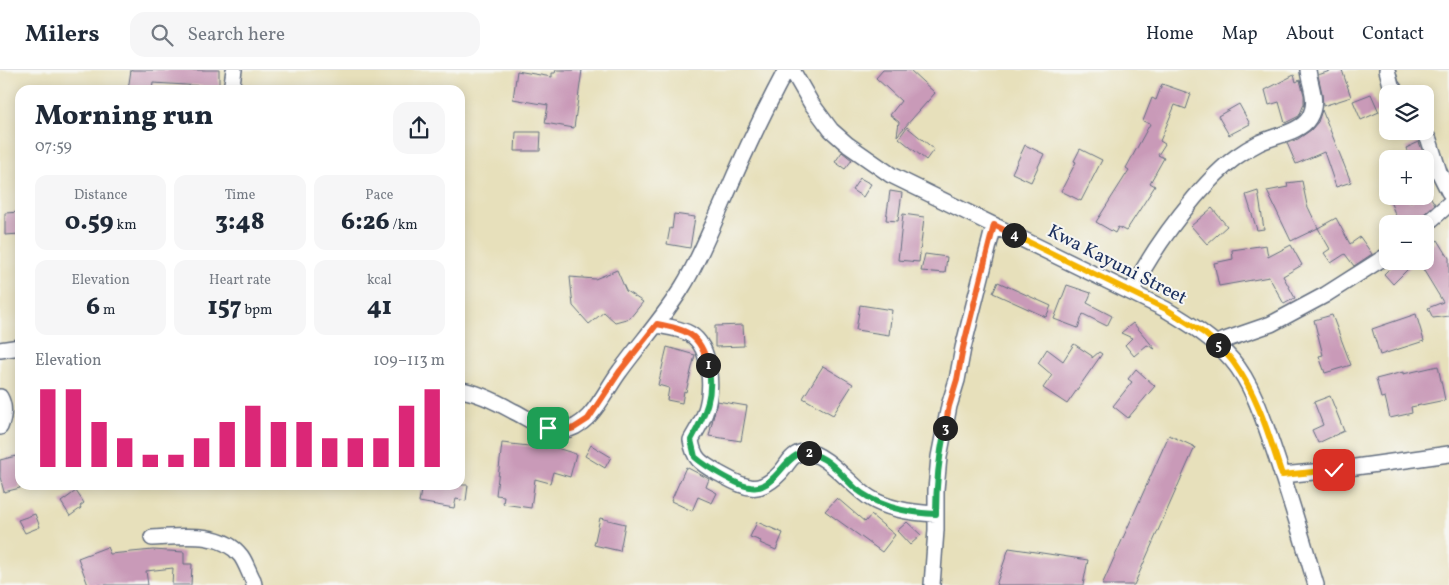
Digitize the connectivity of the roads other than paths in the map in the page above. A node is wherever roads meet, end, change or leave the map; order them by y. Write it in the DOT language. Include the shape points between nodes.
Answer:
graph roads {
  1 [pos="234,70"];
  2 [pos="786,70"];
  3 [pos="792,70"];
  4 [pos="1308,70"];
  5 [pos="1388,70"];
  6 [pos="232,85"];
  7 [pos="1392,85"];
  8 [pos="1429,140"];
  9 [pos="1444,169"];
  10 [pos="1449,192"];
  11 [pos="1449,204"];
  12 [pos="1434,217"];
  13 [pos="994,225"];
  14 [pos="1379,261"];
  15 [pos="1130,292"];
  16 [pos="657,324"];
  17 [pos="1216,343"];
  18 [pos="15,348"];
  19 [pos="0,350"];
  20 [pos="465,391"];
  21 [pos="0,397"];
  22 [pos="0,427"];
  23 [pos="1449,454"];
  24 [pos="1282,475"];
  25 [pos="936,514"];
  26 [pos="152,538"];
  27 [pos="254,585"];
  28 [pos="932,585"];
  29 [pos="1316,585"];
  1 -- 6 [label="street"];
  2 -- 16 [label="street" via="755,128 684,284"];
  3 -- 13 [label="street, Kwa Kayuni Street" via="832,130 848,145 891,175"];
  4 -- 15 [label="street" via="1314,108 1308,120 1294,131 1259,143 1234,158 1207,184 1165,234"];
  5 -- 7 [label="street"];
  8 -- 9 [label="street"];
  9 -- 10 [label="street"];
  11 -- 12 [label="street"];
  13 -- 15 [label="street, Kwa Kayuni Street"];
  13 -- 25 [label="street" via="939,457"];
  14 -- 17 [label="street" via="1271,324"];
  15 -- 17 [label="street, Kwa Kayuni Street" via="1166,309"];
  16 -- 20 [label="street" via="588,419 574,428 556,431"];
  16 -- 25 [label="street" via="692,335 706,357 710,397 691,440 695,457 700,461 750,488 770,481 791,458 805,452 824,458 871,499 914,513"];
  17 -- 24 [label="street, Kwa Kayuni Street" via="1244,377 1262,414"];
  18 -- 19 [label="street"];
  21 -- 22 [label="street" via="4,407"];
  23 -- 24 [label="street"];
  24 -- 29 [label="street, Kwa Kayuni Street"];
  25 -- 28 [label="street"];
  26 -- 27 [label="street" via="209,538 229,545 240,556"];
}
